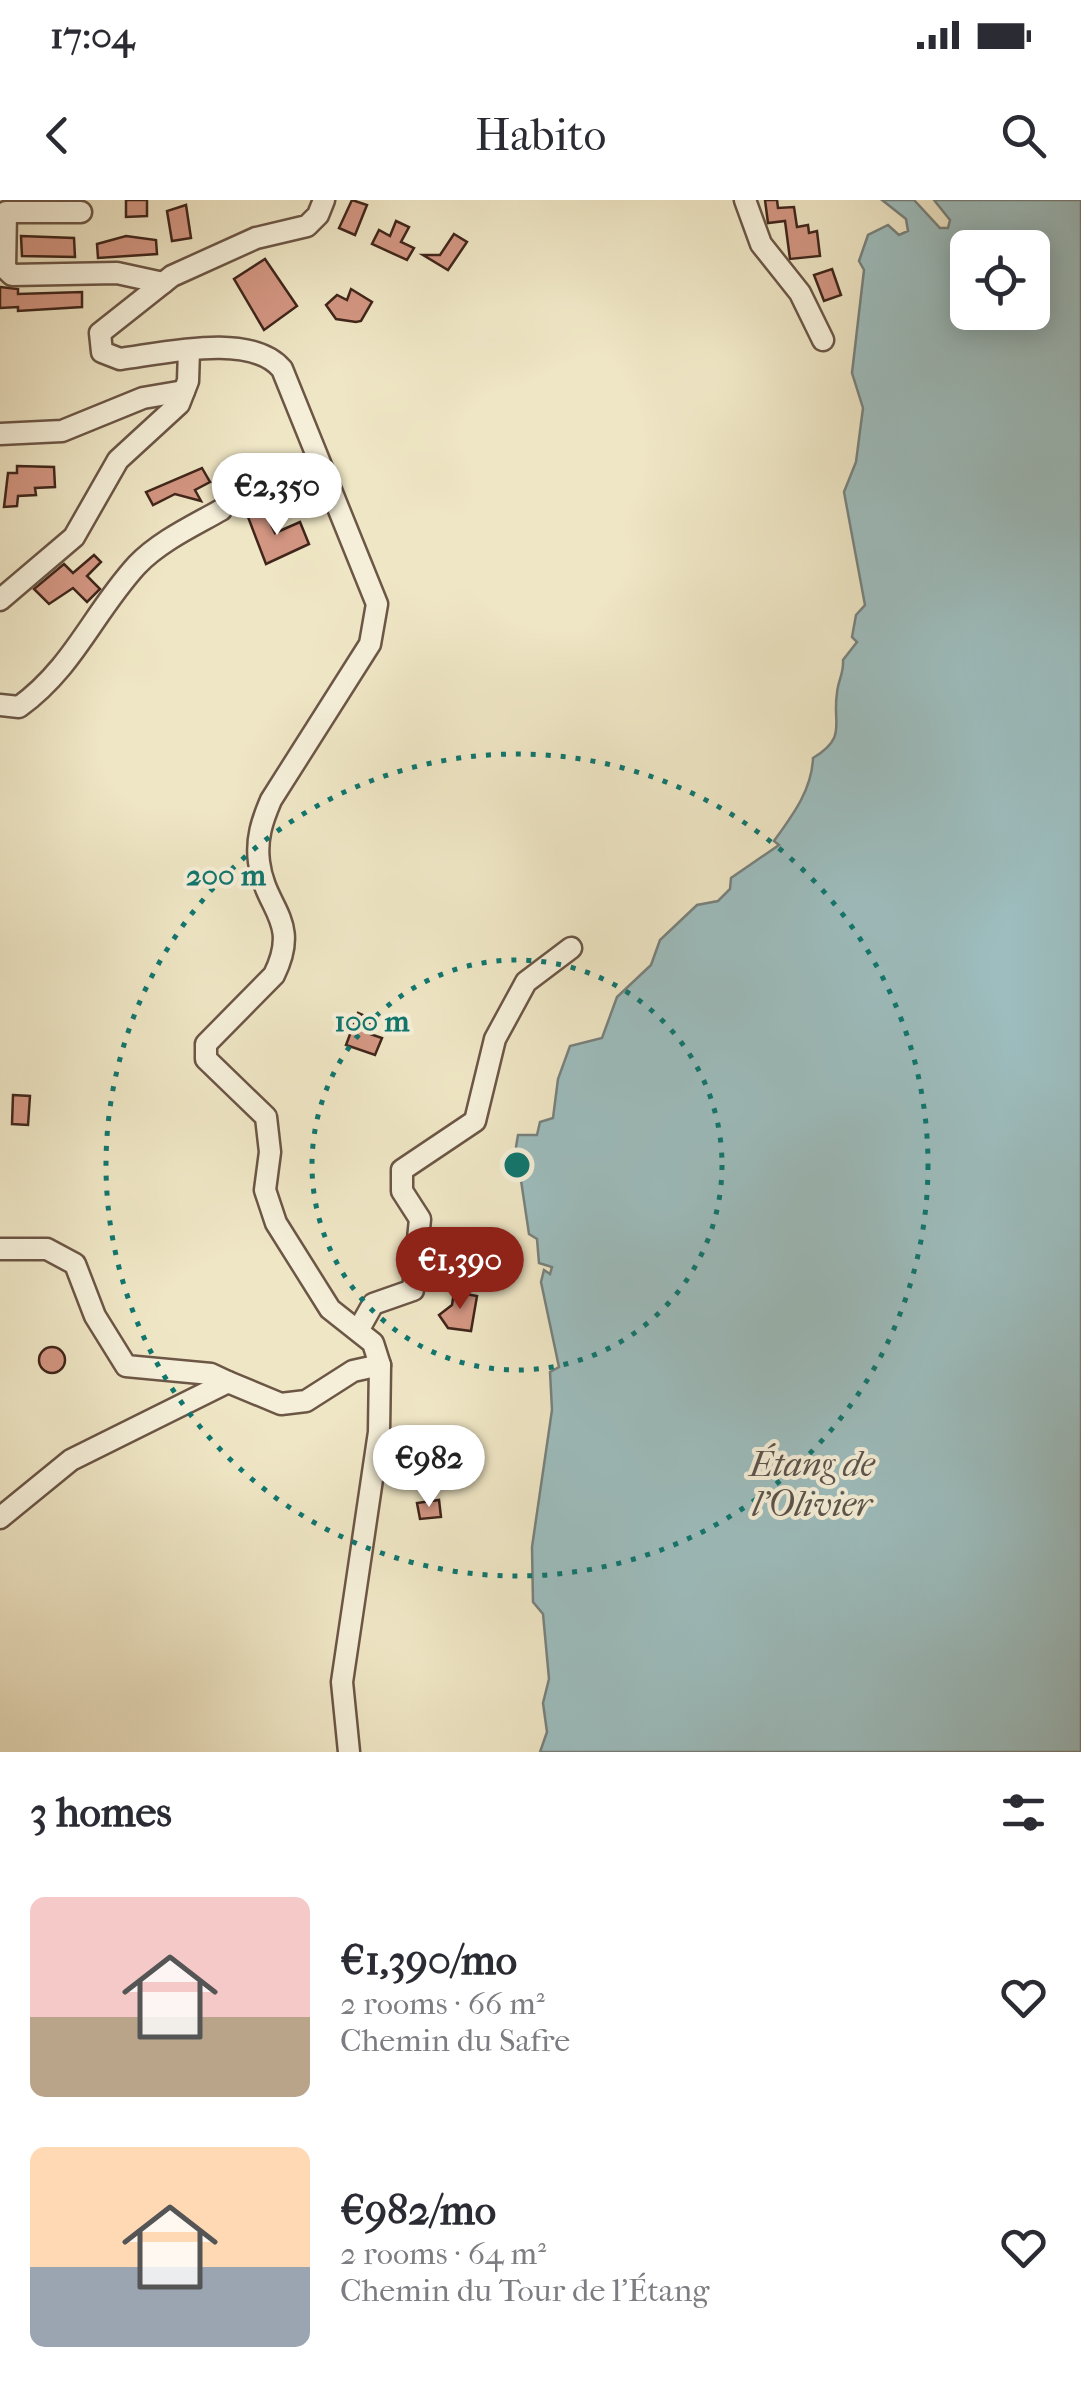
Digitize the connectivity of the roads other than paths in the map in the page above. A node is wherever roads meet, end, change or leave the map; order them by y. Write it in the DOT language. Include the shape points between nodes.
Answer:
graph roads {
  1 [pos="324,200"];
  2 [pos="744,200"];
  3 [pos="81,212"];
  4 [pos="163,283"];
  5 [pos="823,340"];
  6 [pos="189,350"];
  7 [pos="184,391"];
  8 [pos="0,434"];
  9 [pos="221,510"];
  10 [pos="0,600"];
  11 [pos="0,705"];
  12 [pos="571,948"];
  13 [pos="0,1249"];
  14 [pos="359,1329"];
  15 [pos="380,1365"];
  16 [pos="228,1382"];
  17 [pos="0,1518"];
  18 [pos="350,1752"];
  1 -- 4 [label="street" via="307,226 256,238"];
  2 -- 5 [label="street" via="761,244 800,293"];
  3 -- 4 [label="street" via="6,212 5,268 12,275 117,273"];
  4 -- 6 [label="street" via="100,332 102,352 120,359"];
  6 -- 7 [label="street"];
  6 -- 14 [label="street" via="260,351 282,370 377,604 370,644 260,827 259,865 283,918 280,963 206,1044 206,1058 266,1117 265,1190 276,1223 330,1309"];
  7 -- 8 [label="street" via="143,398 62,430"];
  7 -- 10 [label="street" via="179,404 118,460 74,537"];
  9 -- 11 [label="street" via="137,566 46,687 18,707"];
  12 -- 14 [label="street" via="526,982 494,1039 475,1121 402,1170 402,1191 420,1218 412,1290 373,1304"];
  13 -- 16 [label="street" via="47,1249 75,1264 94,1316 126,1366 211,1374"];
  14 -- 15 [label="street"];
  15 -- 16 [label="street" via="353,1371 306,1401 281,1404"];
  15 -- 18 [label="street" via="379,1432 342,1682"];
  16 -- 17 [label="street" via="71,1460"];
}
